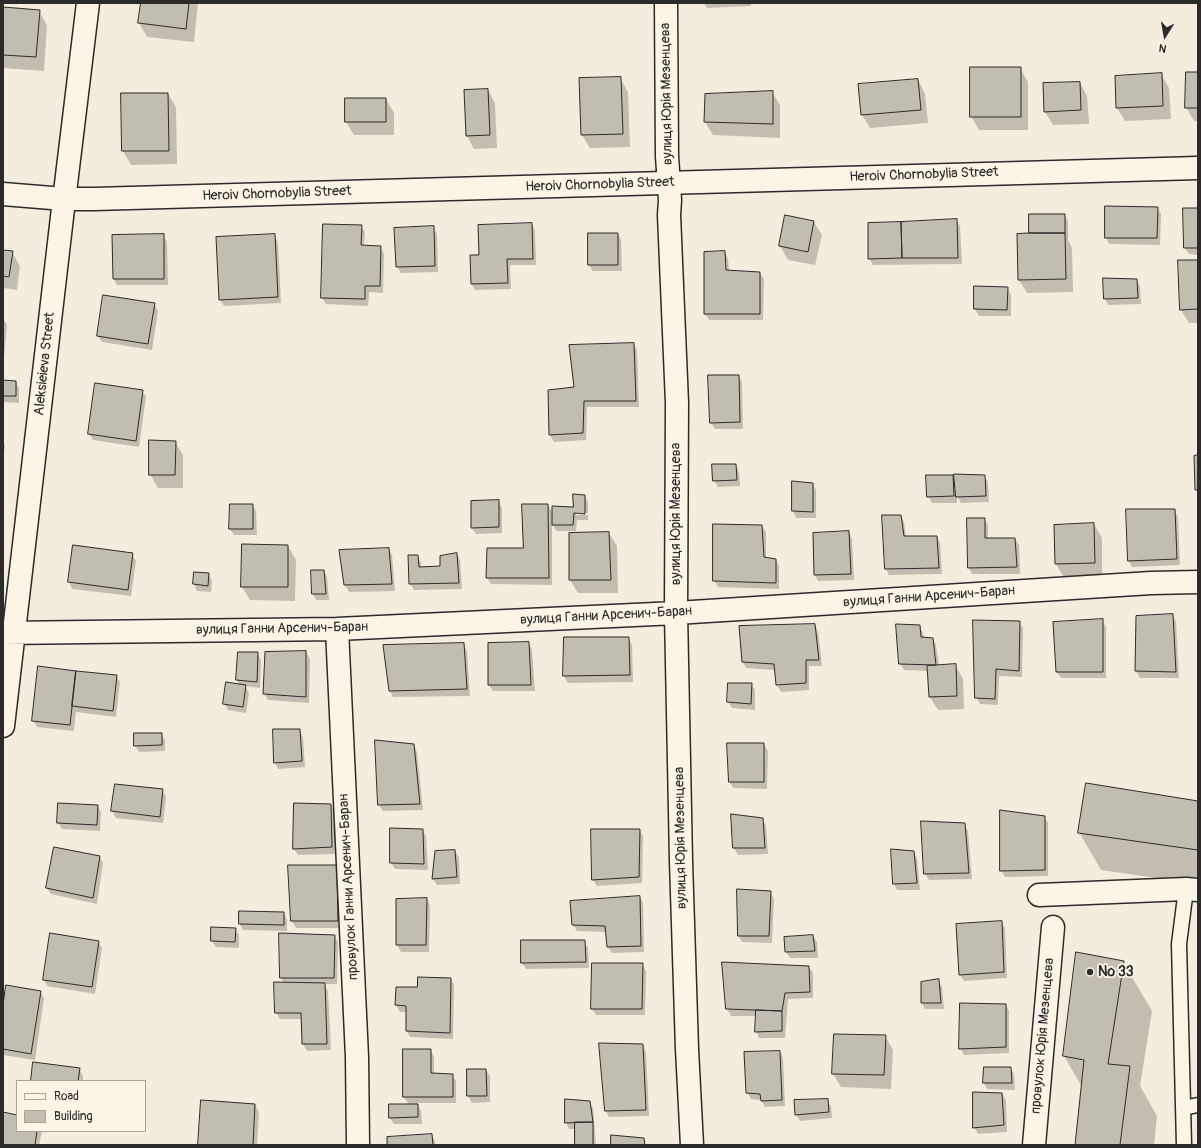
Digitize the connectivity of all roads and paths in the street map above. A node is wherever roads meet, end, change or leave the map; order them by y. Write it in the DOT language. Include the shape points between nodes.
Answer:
graph roads {
  1 [pos="88,3"];
  2 [pos="666,3"];
  3 [pos="1198,168"];
  4 [pos="669,183"];
  5 [pos="3,194"];
  6 [pos="64,200"];
  7 [pos="1198,582"];
  8 [pos="676,613"];
  9 [pos="337,629"];
  10 [pos="8,633"];
  11 [pos="3,726"];
  12 [pos="1192,889"];
  13 [pos="1039,895"];
  14 [pos="1053,927"];
  15 [pos="1198,1105"];
  16 [pos="1183,1108"];
  17 [pos="358,1145"];
  18 [pos="692,1145"];
  19 [pos="1034,1145"];
  20 [pos="1184,1145"];
  1 -- 6 [label="street, Aleksieieva Street"];
  2 -- 4 [label="street, вулиця Юрія Мезенцева"];
  3 -- 4 [label="street, Heroiv Chornobylia Street"];
  4 -- 6 [label="street, Heroiv Chornobylia Street"];
  4 -- 8 [label="street, вулиця Юрія Мезенцева" via="676,403"];
  5 -- 6 [label="street, Heroiv Chornobylia Street"];
  6 -- 10 [label="street, Aleksieieva Street"];
  7 -- 8 [label="street, вулиця Ганни Арсенич-Баран"];
  8 -- 9 [label="street, вулиця Ганни Арсенич-Баран"];
  8 -- 18 [label="street, вулиця Юрія Мезенцева" via="680,861"];
  9 -- 10 [label="street, вулиця Ганни Арсенич-Баран"];
  9 -- 17 [label="street, провулок Ганни Арсенич-Баран"];
  10 -- 11 [label="street, Aleksieieva Street"];
  12 -- 13 [label="street"];
  12 -- 16 [label="lane" via="1179,944"];
  14 -- 19 [label="street, провулок Юрія Мезенцева"];
  15 -- 16 [label="lane"];
  16 -- 20 [label="lane"];
}
